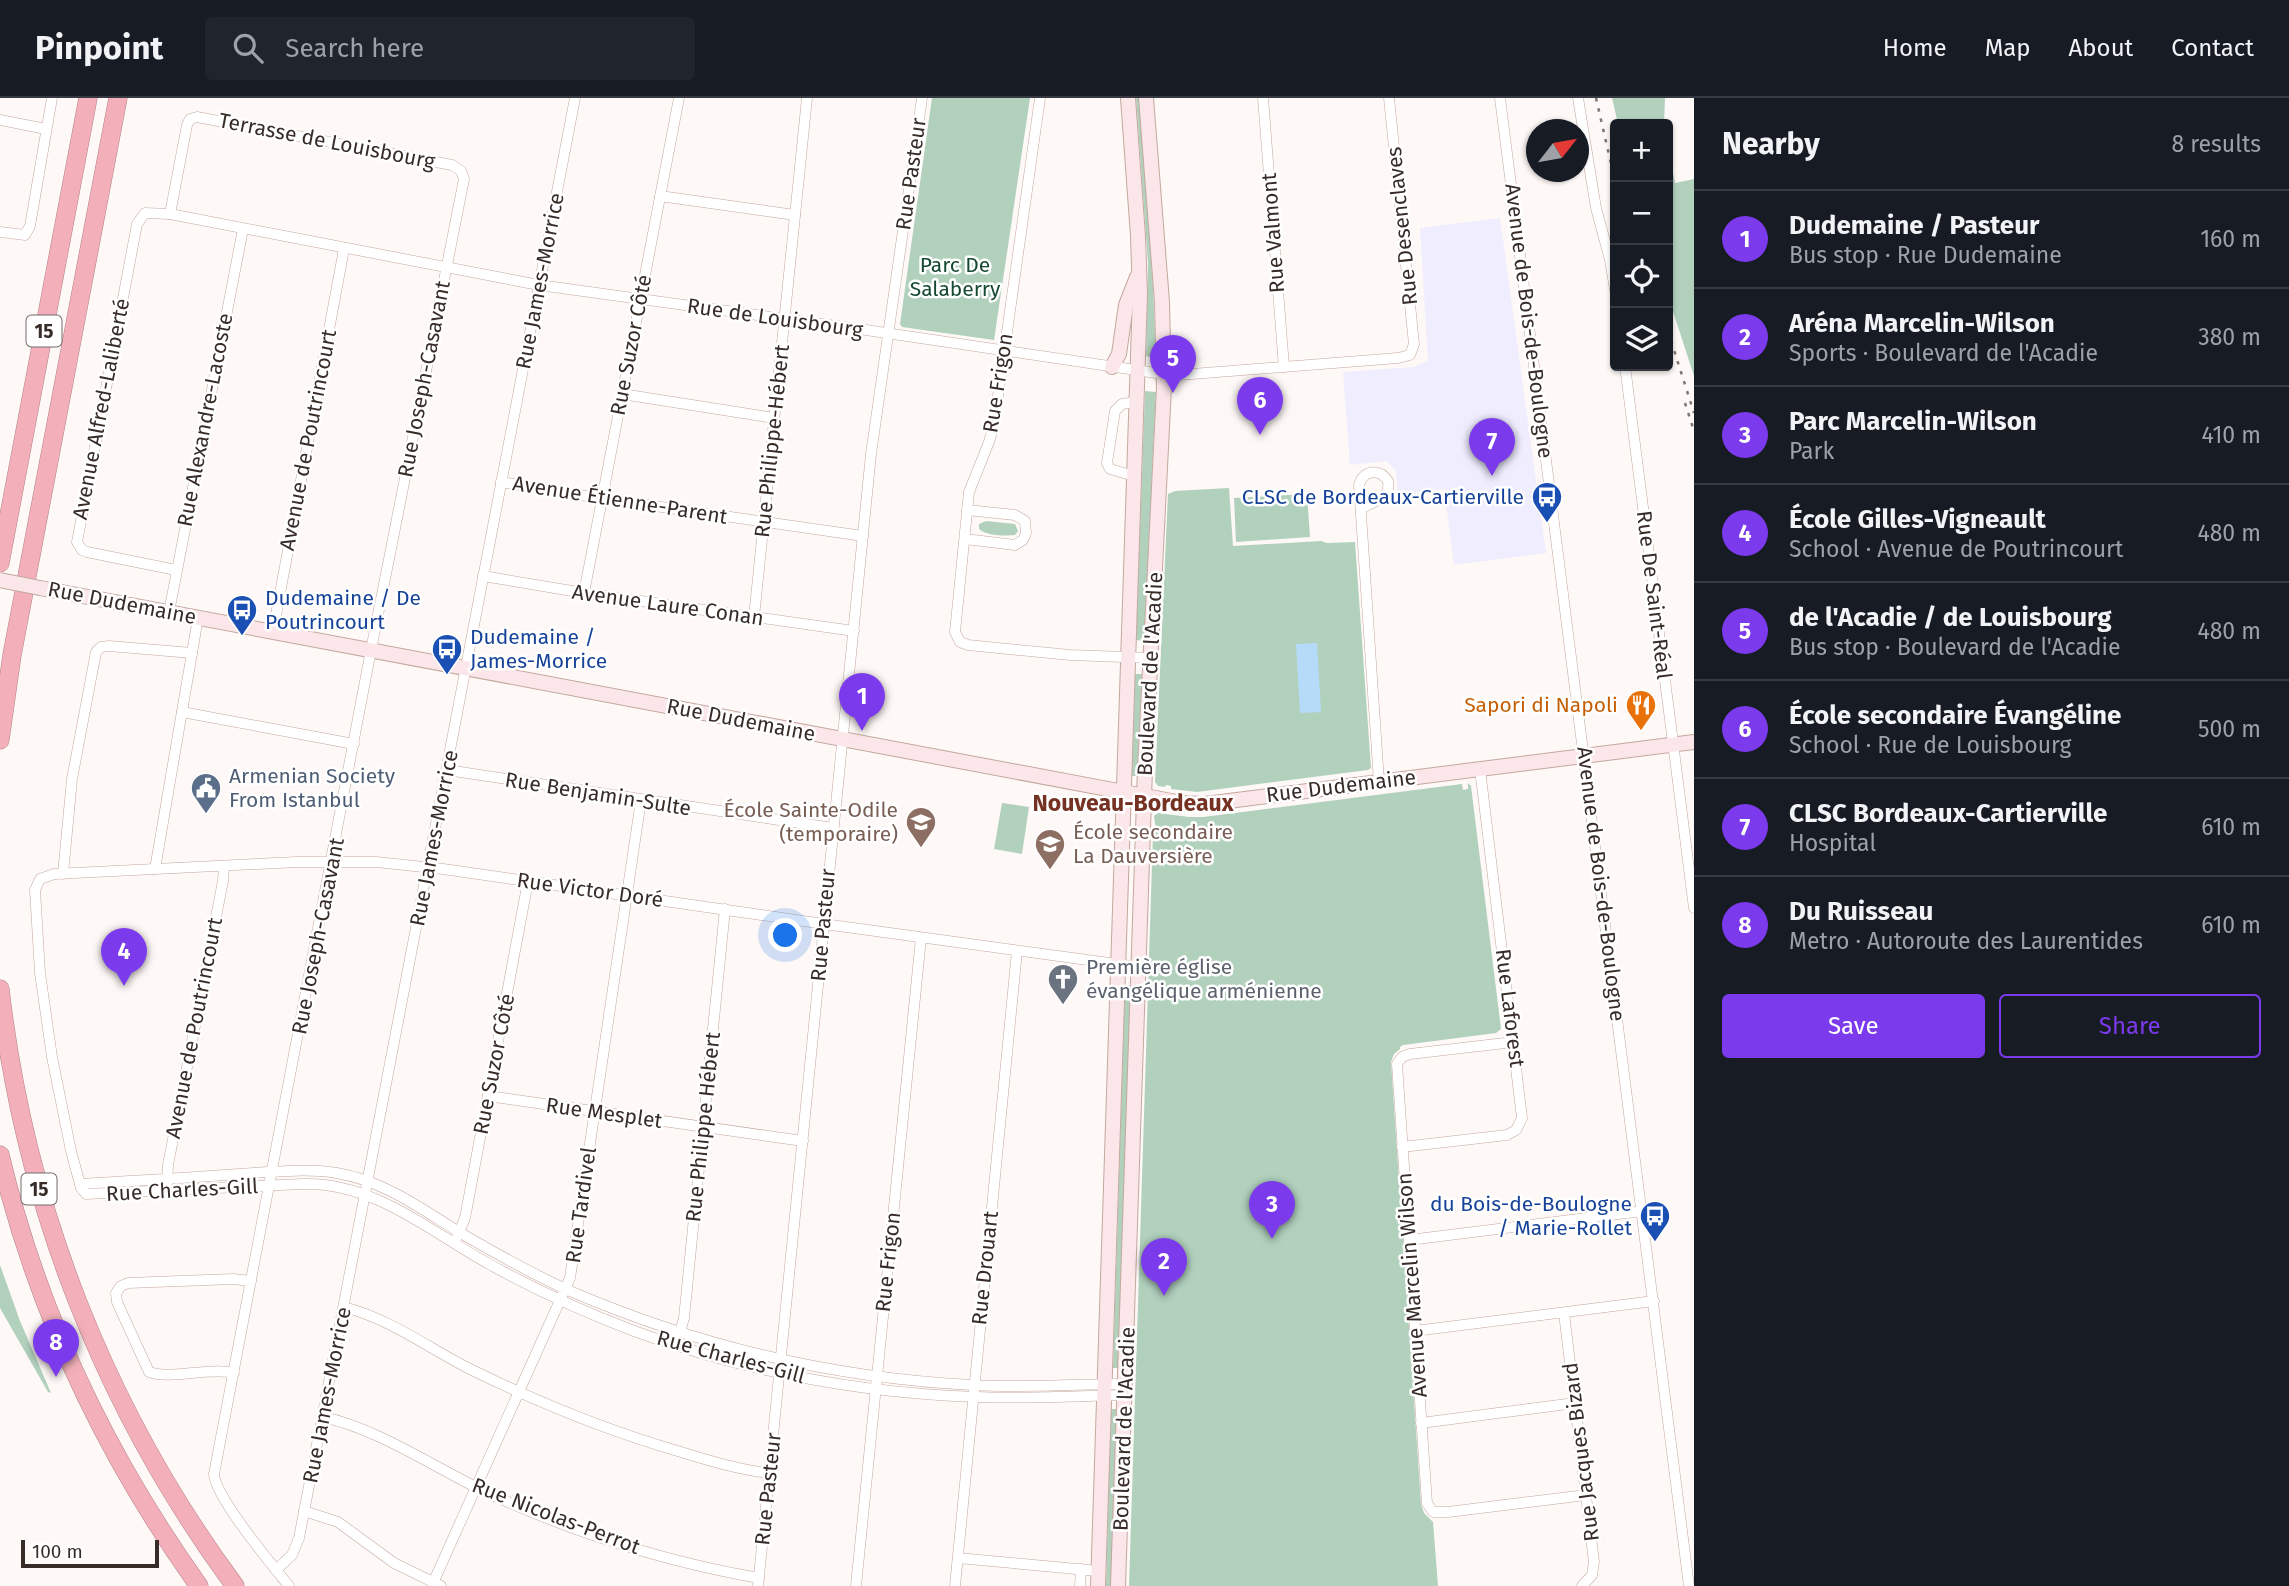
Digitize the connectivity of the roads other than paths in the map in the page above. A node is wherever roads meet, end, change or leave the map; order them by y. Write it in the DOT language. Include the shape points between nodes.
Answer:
graph roads {
  1 [pos="52,98"];
  2 [pos="89,98"];
  3 [pos="118,98"];
  4 [pos="131,98"];
  5 [pos="575,98"];
  6 [pos="679,98"];
  7 [pos="807,98"];
  8 [pos="922,98"];
  9 [pos="1040,98"];
  10 [pos="1128,98"];
  11 [pos="1146,98"];
  12 [pos="1263,98"];
  13 [pos="1390,98"];
  14 [pos="1500,98"];
  15 [pos="1578,98"];
  16 [pos="0,120"];
  17 [pos="46,129"];
  18 [pos="106,161"];
  19 [pos="660,196"];
  20 [pos="143,215"];
  21 [pos="170,215"];
  22 [pos="795,215"];
  23 [pos="243,229"];
  24 [pos="0,232"];
  25 [pos="344,249"];
  26 [pos="446,268"];
  27 [pos="1610,268"];
  28 [pos="1140,269"];
  29 [pos="539,285"];
  30 [pos="641,300"];
  31 [pos="784,320"];
  32 [pos="888,334"];
  33 [pos="1004,351"];
  34 [pos="1412,353"];
  35 [pos="1112,366"];
  36 [pos="1284,367"];
  37 [pos="1138,371"];
  38 [pos="1626,371"];
  39 [pos="1163,374"];
  40 [pos="622,394"];
  41 [pos="1136,402"];
  42 [pos="775,418"];
  43 [pos="1134,476"];
  44 [pos="501,482"];
  45 [pos="602,498"];
  46 [pos="1361,509"];
  47 [pos="967,510"];
  48 [pos="764,522"];
  49 [pos="863,536"];
  50 [pos="965,539"];
  51 [pos="0,563"];
  52 [pos="176,570"];
  53 [pos="484,576"];
  54 [pos="0,580"];
  55 [pos="584,593"];
  56 [pos="169,612"];
  57 [pos="754,617"];
  58 [pos="198,618"];
  59 [pos="273,631"];
  60 [pos="854,631"];
  61 [pos="371,650"];
  62 [pos="192,653"];
  63 [pos="1128,657"];
  64 [pos="1150,658"];
  65 [pos="466,668"];
  66 [pos="182,712"];
  67 [pos="0,740"];
  68 [pos="843,740"];
  69 [pos="1694,742"];
  70 [pos="354,744"];
  71 [pos="1673,744"];
  72 [pos="1584,756"];
  73 [pos="1480,769"];
  74 [pos="447,770"];
  75 [pos="1379,782"];
  76 [pos="1123,793"];
  77 [pos="1144,797"];
  78 [pos="640,800"];
  79 [pos="833,828"];
  80 [pos="332,861"];
  81 [pos="223,866"];
  82 [pos="428,868"];
  83 [pos="155,869"];
  84 [pos="63,874"];
  85 [pos="528,881"];
  86 [pos="627,896"];
  87 [pos="1694,908"];
  88 [pos="725,909"];
  89 [pos="824,924"];
  90 [pos="920,938"];
  91 [pos="1017,951"];
  92 [pos="1118,965"];
  93 [pos="1139,967"];
  94 [pos="0,989"];
  95 [pos="1514,1042"];
  96 [pos="488,1096"];
  97 [pos="595,1112"];
  98 [pos="703,1128"];
  99 [pos="803,1141"];
  100 [pos="1402,1147"];
  101 [pos="0,1155"];
  102 [pos="272,1172"];
  103 [pos="167,1179"];
  104 [pos="368,1181"];
  105 [pos="80,1184"];
  106 [pos="269,1185"];
  107 [pos="168,1191"];
  108 [pos="366,1195"];
  109 [pos="1643,1210"];
  110 [pos="460,1232"];
  111 [pos="1409,1240"];
  112 [pos="454,1244"];
  113 [pos="251,1281"];
  114 [pos="567,1289"];
  115 [pos="561,1301"];
  116 [pos="1654,1301"];
  117 [pos="344,1307"];
  118 [pos="1564,1313"];
  119 [pos="1415,1331"];
  120 [pos="680,1333"];
  121 [pos="676,1344"];
  122 [pos="780,1366"];
  123 [pos="234,1373"];
  124 [pos="876,1377"];
  125 [pos="974,1385"];
  126 [pos="876,1389"];
  127 [pos="1104,1390"];
  128 [pos="1125,1390"];
  129 [pos="520,1393"];
  130 [pos="974,1397"];
  131 [pos="1575,1403"];
  132 [pos="323,1417"];
  133 [pos="1421,1423"];
  134 [pos="769,1473"];
  135 [pos="477,1488"];
  136 [pos="1586,1495"];
  137 [pos="304,1511"];
  138 [pos="958,1558"];
  139 [pos="1081,1569"];
  140 [pos="276,1570"];
  141 [pos="1098,1571"];
  142 [pos="758,1582"];
  143 [pos="437,1584"];
  144 [pos="199,1586"];
  145 [pos="235,1586"];
  146 [pos="289,1586"];
  147 [pos="856,1586"];
  148 [pos="955,1586"];
  149 [pos="1080,1586"];
  150 [pos="1098,1586"];
  151 [pos="1118,1586"];
  152 [pos="1581,1586"];
  153 [pos="1689,1586"];
  1 -- 17 [label="street"];
  2 -- 51 [label="highway, 15"];
  3 -- 18 [label="highway, 15"];
  4 -- 18 [label="highway"];
  5 -- 29 [label="street, Rue James-Morrice"];
  6 -- 19 [label="street, Rue Suzor Côté"];
  7 -- 22 [label="street, Rue Philippe-Hébert"];
  8 -- 32 [label="street, Rue Pasteur"];
  9 -- 33 [label="street, Rue Frigon"];
  10 -- 28 [label="main road, Boulevard de l'Acadie"];
  11 -- 39 [label="main road, Boulevard de l'Acadie"];
  12 -- 36 [label="street, Rue Valmont"];
  13 -- 34 [label="street, Rue Desenclaves"];
  14 -- 72 [label="street, Avenue de Bois-de-Boulogne"];
  15 -- 27 [label="street"];
  16 -- 17 [label="street"];
  17 -- 24 [label="street" via="30,226 25,235"];
  18 -- 67 [label="highway, 15" via="12,655"];
  19 -- 22 [label="street"];
  19 -- 30 [label="street, Rue Suzor Côté"];
  20 -- 21 [label="street, Rue de Louisbourg"];
  20 -- 52 [label="street, Avenue Alfred-Laliberté" via="137,224 77,542 84,551"];
  21 -- 23 [label="street, Rue de Louisbourg"];
  21 -- 26 [label="street, Terrasse de Louisbourg" via="187,125 195,117 440,163 456,167 464,179"];
  22 -- 31 [label="street, Rue Philippe-Hébert"];
  23 -- 25 [label="street, Rue de Louisbourg"];
  23 -- 52 [label="street, Rue Alexandre-Lacoste"];
  25 -- 26 [label="street, Rue de Louisbourg"];
  25 -- 59 [label="street, Avenue de Poutrincourt"];
  26 -- 29 [label="street, Rue de Louisbourg"];
  26 -- 61 [label="street, Rue Joseph-Casavant"];
  28 -- 35 [label="main road"];
  28 -- 37 [label="main road, Boulevard de l'Acadie"];
  29 -- 30 [label="street, Rue de Louisbourg"];
  29 -- 44 [label="street, Rue James-Morrice"];
  30 -- 31 [label="street, Rue de Louisbourg"];
  30 -- 40 [label="street, Rue Suzor Côté"];
  31 -- 32 [label="street, Rue de Louisbourg"];
  31 -- 42 [label="street, Rue Philippe-Hébert"];
  32 -- 33 [label="street, Rue de Louisbourg"];
  32 -- 49 [label="street, Rue Pasteur"];
  33 -- 35 [label="street, Rue de Louisbourg"];
  33 -- 47 [label="street, Rue Frigon" via="992,432 970,488"];
  34 -- 36 [label="street, Rue de Louisbourg" via="1403,358"];
  35 -- 37 [label="street, Rue de Louisbourg"];
  36 -- 39 [label="street, Rue de Louisbourg"];
  37 -- 39 [label="street, Rue de Louisbourg"];
  37 -- 41 [label="main road, Boulevard de l'Acadie"];
  38 -- 71 [label="street, Rue De Saint-Réal"];
  39 -- 64 [label="main road, Boulevard de l'Acadie"];
  40 -- 42 [label="street"];
  40 -- 45 [label="street, Rue Suzor Côté"];
  41 -- 43 [label="main road, Boulevard de l'Acadie"];
  41 -- 43 [label="street" via="1122,404 1115,411 1107,463 1110,469"];
  42 -- 48 [label="street, Rue Philippe-Hébert"];
  43 -- 63 [label="main road, Boulevard de l'Acadie"];
  44 -- 45 [label="street, Avenue Étienne-Parent"];
  44 -- 53 [label="street, Rue James-Morrice"];
  45 -- 48 [label="street, Avenue Étienne-Parent"];
  45 -- 55 [label="street, Rue Suzor Côté"];
  46 -- 75 [label="street"];
  47 -- 50 [label="street, Rue Frigon"];
  47 -- 50 [label="street" via="1017,515 1026,523 1026,534 1015,545"];
  48 -- 49 [label="street, Avenue Étienne-Parent"];
  48 -- 57 [label="street, Rue Philippe-Hébert"];
  49 -- 60 [label="street, Rue Pasteur"];
  50 -- 63 [label="street, Rue Frigon" via="955,629 960,642"];
  52 -- 56 [label="street, Rue Alexandre-Lacoste"];
  53 -- 55 [label="street, Avenue Laure Conan"];
  53 -- 65 [label="street, Rue James-Morrice"];
  54 -- 56 [label="main road, Rue Dudemaine, bridge"];
  55 -- 57 [label="street, Avenue Laure Conan"];
  56 -- 58 [label="main road, Rue Dudemaine"];
  57 -- 60 [label="street, Avenue Laure Conan"];
  58 -- 59 [label="main road, Rue Dudemaine"];
  58 -- 62 [label="street"];
  59 -- 61 [label="main road, Rue Dudemaine"];
  60 -- 68 [label="street, Rue Pasteur"];
  61 -- 65 [label="main road, Rue Dudemaine"];
  61 -- 70 [label="street, Rue Joseph-Casavant"];
  62 -- 66 [label="street"];
  62 -- 84 [label="street" via="110,646 96,652 72,779"];
  63 -- 64 [label="street, Rue Frigon"];
  63 -- 76 [label="main road, Boulevard de l'Acadie"];
  64 -- 77 [label="main road, Boulevard de l'Acadie"];
  65 -- 68 [label="main road, Rue Dudemaine"];
  65 -- 74 [label="street, Rue James-Morrice"];
  66 -- 70 [label="street"];
  66 -- 83 [label="street"];
  68 -- 76 [label="main road, Rue Dudemaine"];
  68 -- 79 [label="street, Rue Pasteur"];
  69 -- 71 [label="main road, Rue Dudemaine"];
  70 -- 80 [label="street, Rue Joseph-Casavant"];
  71 -- 72 [label="main road, Rue Dudemaine"];
  71 -- 87 [label="street, Rue De Saint-Réal"];
  72 -- 73 [label="main road, Rue Dudemaine"];
  72 -- 109 [label="street, Avenue de Bois-de-Boulogne"];
  73 -- 75 [label="main road, Rue Dudemaine"];
  73 -- 95 [label="street, Rue Laforest"];
  74 -- 78 [label="street, Rue Benjamin-Sulte"];
  74 -- 82 [label="street, Rue James-Morrice"];
  75 -- 77 [label="main road, Rue Dudemaine" via="1202,804"];
  76 -- 77 [label="main road, Rue Dudemaine"];
  76 -- 92 [label="main road, Boulevard de l'Acadie"];
  77 -- 93 [label="main road, Boulevard de l'Acadie"];
  78 -- 79 [label="street, Rue Benjamin-Sulte"];
  78 -- 86 [label="street, Rue Tardivel"];
  79 -- 89 [label="street, Rue Pasteur"];
  80 -- 81 [label="street, Rue Victor Doré"];
  80 -- 82 [label="street, Rue Victor Doré"];
  80 -- 102 [label="street, Rue Joseph-Casavant"];
  81 -- 83 [label="street, Rue Victor Doré"];
  81 -- 103 [label="street, Avenue de Poutrincourt"];
  82 -- 85 [label="street, Rue Victor Doré"];
  82 -- 104 [label="street, Rue James-Morrice"];
  83 -- 84 [label="street, Rue Victor Doré"];
  84 -- 105 [label="street, Rue Victor Doré" via="40,879 35,895 46,1018"];
  85 -- 86 [label="street, Rue Victor Doré"];
  85 -- 96 [label="street, Rue Suzor Côté"];
  86 -- 88 [label="street, Rue Victor Doré"];
  86 -- 97 [label="street, Rue Tardivel"];
  88 -- 89 [label="street, Rue Victor Doré"];
  88 -- 98 [label="street, Rue Philippe Hébert"];
  89 -- 90 [label="street, Rue Victor Doré"];
  89 -- 99 [label="street, Rue Pasteur"];
  90 -- 91 [label="street, Rue Victor Doré"];
  90 -- 124 [label="street, Rue Frigon"];
  91 -- 92 [label="street, Rue Victor Doré"];
  91 -- 125 [label="street, Rue Drouart"];
  92 -- 93 [label="street, Rue Victor Doré"];
  92 -- 127 [label="main road, Boulevard de l'Acadie"];
  93 -- 128 [label="main road, Boulevard de l'Acadie"];
  94 -- 145 [label="highway, 15" via="26,1141 76,1300 147,1451"];
  95 -- 100 [label="street, Avenue Marcelin Wilson" via="1398,1060"];
  95 -- 100 [label="street, Rue Laforest" via="1523,1115 1516,1130 1504,1136"];
  96 -- 97 [label="street, Rue Mesplet"];
  96 -- 110 [label="street, Rue Suzor Côté"];
  97 -- 98 [label="street, Rue Mesplet"];
  97 -- 114 [label="street, Rue Tardivel"];
  98 -- 99 [label="street, Rue Mesplet"];
  98 -- 120 [label="street, Rue Philippe Hébert"];
  99 -- 122 [label="street, Rue Pasteur"];
  100 -- 111 [label="street, Avenue Marcelin Wilson"];
  101 -- 144 [label="highway, 15" via="41,1289 83,1390 134,1486"];
  102 -- 103 [label="street, Rue Charles-Gill"];
  102 -- 104 [label="street, Rue Charles-Gill" via="326,1172"];
  102 -- 106 [label="street, Rue Joseph-Casavant"];
  103 -- 105 [label="street, Rue Charles-Gill"];
  103 -- 107 [label="street, Avenue de Poutrincourt"];
  104 -- 108 [label="street, Rue James-Morrice"];
  104 -- 110 [label="street, Rue Charles-Gill" via="397,1193"];
  105 -- 107 [label="street, Rue Charles-Gill" via="88,1195"];
  106 -- 107 [label="street, Rue Charles-Gill"];
  106 -- 108 [label="street, Rue Charles-Gill" via="319,1184"];
  106 -- 113 [label="street, Rue Joseph-Casavant"];
  108 -- 112 [label="street, Rue Charles-Gill"];
  108 -- 117 [label="street, Rue James-Morrice"];
  109 -- 111 [label="street"];
  109 -- 116 [label="street, Avenue de Bois-de-Boulogne"];
  110 -- 112 [label="street, Rue Suzor Côté"];
  110 -- 114 [label="street, Rue Charles-Gill"];
  111 -- 119 [label="street, Avenue Marcelin Wilson"];
  112 -- 115 [label="street, Rue Charles-Gill"];
  113 -- 123 [label="street, Rue Joseph-Casavant"];
  113 -- 123 [label="street" via="128,1283 116,1293 149,1372"];
  114 -- 115 [label="street, Rue Tardivel"];
  114 -- 120 [label="street, Rue Charles-Gill"];
  115 -- 121 [label="street, Rue Charles-Gill"];
  115 -- 129 [label="street, Rue Tardivel"];
  116 -- 118 [label="street"];
  116 -- 153 [label="street, Avenue de Bois-de-Boulogne"];
  117 -- 129 [label="street" via="385,1321"];
  117 -- 132 [label="street, Rue James-Morrice"];
  118 -- 119 [label="street"];
  118 -- 131 [label="street, Rue Jacques Bizard"];
  119 -- 133 [label="street, Avenue Marcelin Wilson"];
  120 -- 121 [label="street, Rue Philippe Hébert"];
  120 -- 122 [label="street, Rue Charles-Gill"];
  121 -- 122 [label="street, Rue Charles-Gill"];
  122 -- 124 [label="street, Rue Charles-Gill"];
  122 -- 126 [label="street, Rue Charles-Gill"];
  122 -- 134 [label="street, Rue Pasteur"];
  123 -- 140 [label="street, Rue Joseph-Casavant" via="214,1480"];
  124 -- 125 [label="street, Rue Charles-Gill"];
  124 -- 126 [label="street, Rue Frigon"];
  125 -- 127 [label="street, Rue Charles-Gill"];
  125 -- 130 [label="street, Rue Drouart"];
  126 -- 130 [label="street, Rue Charles-Gill"];
  126 -- 147 [label="street, Rue Frigon"];
  127 -- 128 [label="street, Rue Charles-Gill"];
  127 -- 130 [label="street, Rue Charles-Gill"];
  127 -- 141 [label="main road, Boulevard de l'Acadie"];
  128 -- 151 [label="main road, Boulevard de l'Acadie"];
  129 -- 134 [label="street" via="656,1445"];
  129 -- 135 [label="street, Rue Tardivel"];
  130 -- 138 [label="street, Rue Drouart"];
  131 -- 133 [label="street"];
  131 -- 136 [label="street, Rue Jacques Bizard"];
  132 -- 135 [label="street, Rue Nicolas-Perrot" via="361,1428"];
  132 -- 137 [label="street, Rue James-Morrice"];
  133 -- 136 [label="street, Avenue Marcelin Wilson" via="1431,1511"];
  134 -- 142 [label="street, Rue Pasteur"];
  135 -- 142 [label="street, Rue Nicolas-Perrot" via="629,1546"];
  135 -- 143 [label="street, Rue Tardivel"];
  136 -- 152 [label="street, Rue Jacques Bizard" via="1594,1566"];
  137 -- 140 [label="street, Rue James-Morrice" via="295,1551"];
  137 -- 143 [label="street" via="338,1522 394,1563"];
  138 -- 139 [label="street"];
  138 -- 148 [label="street, Rue Drouart"];
  139 -- 141 [label="street"];
  139 -- 149 [label="street"];
  140 -- 146 [label="street"];
  141 -- 150 [label="main road, Boulevard de l'Acadie"];
}
